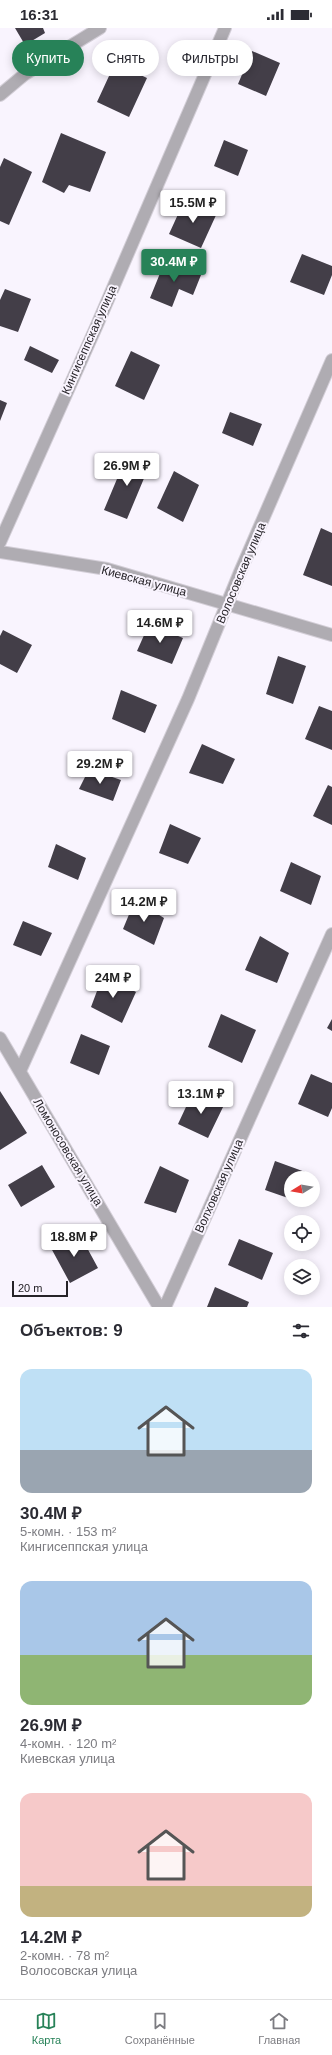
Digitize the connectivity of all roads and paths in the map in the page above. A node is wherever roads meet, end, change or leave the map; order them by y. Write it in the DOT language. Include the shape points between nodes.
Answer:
graph roads {
  1 [pos="100,28"];
  2 [pos="225,28"];
  3 [pos="0,95"];
  4 [pos="332,360"];
  5 [pos="0,542"];
  6 [pos="0,552"];
  7 [pos="228,604"];
  8 [pos="332,635"];
  9 [pos="332,934"];
  10 [pos="0,1038"];
  11 [pos="20,1071"];
  12 [pos="159,1307"];
  13 [pos="165,1307"];
  1 -- 3 [label="street" via="25,74"];
  2 -- 5 [label="street, Кингисеппская улица"];
  4 -- 7 [label="street, Волосовская улица"];
  6 -- 7 [label="street, Киевская улица" via="107,570"];
  7 -- 8 [label="street, Киевская улица"];
  7 -- 11 [label="street, Волосовская улица" via="185,707"];
  9 -- 13 [label="street, Волховская улица"];
  10 -- 11 [label="street, Ломоносовская улица"];
  11 -- 12 [label="street, Ломоносовская улица"];
}
